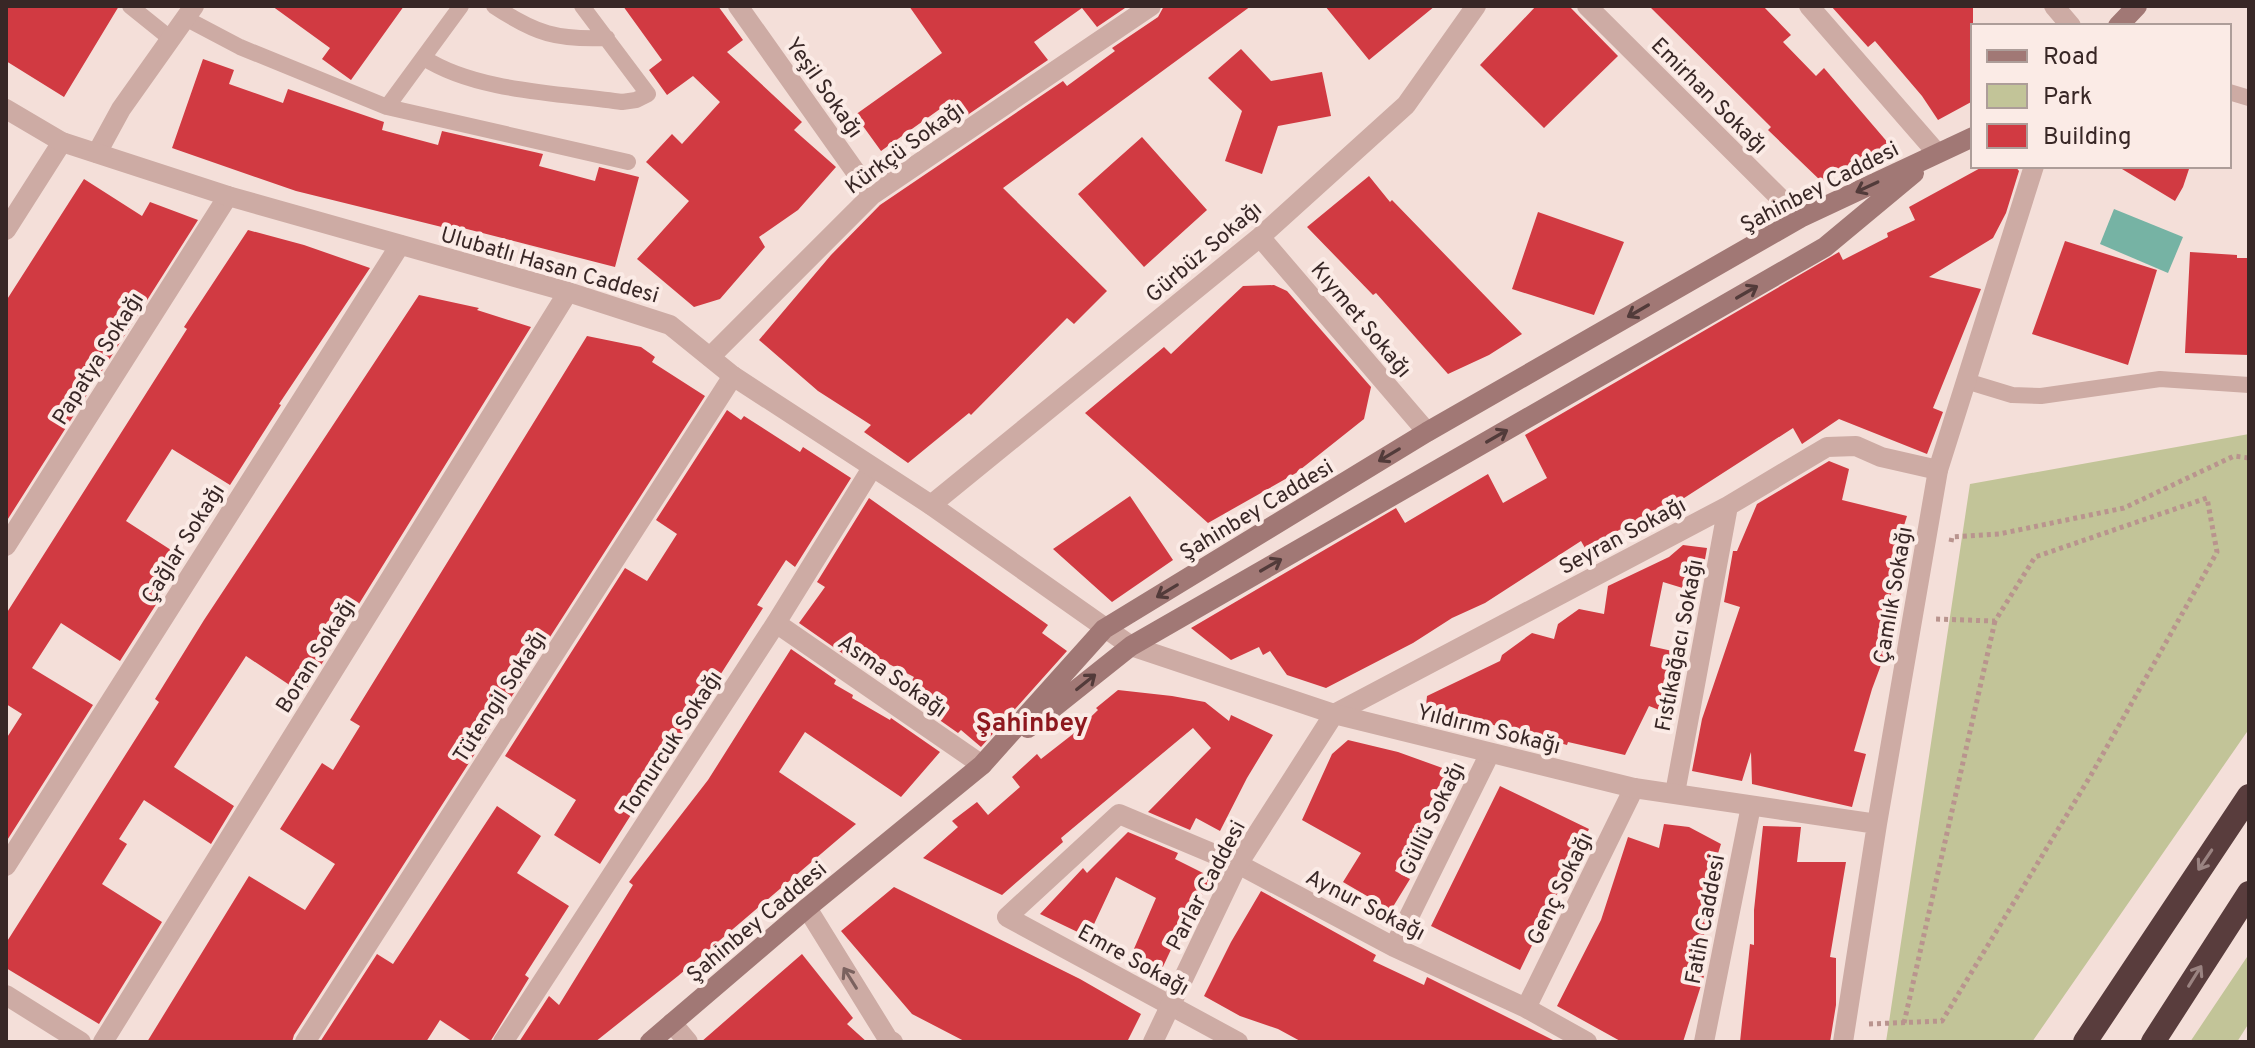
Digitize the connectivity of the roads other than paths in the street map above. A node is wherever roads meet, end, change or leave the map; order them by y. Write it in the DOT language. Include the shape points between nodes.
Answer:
graph roads {
  1 [pos="130,6"];
  2 [pos="461,6"];
  3 [pos="494,6"];
  4 [pos="582,6"];
  5 [pos="738,6"];
  6 [pos="1151,6"];
  7 [pos="1476,6"];
  8 [pos="1587,6"];
  9 [pos="1809,6"];
  10 [pos="2054,6"];
  11 [pos="2137,6"];
  12 [pos="190,12"];
  13 [pos="2069,24"];
  14 [pos="2120,24"];
  15 [pos="607,38"];
  16 [pos="171,39"];
  17 [pos="424,58"];
  18 [pos="387,107"];
  19 [pos="6,109"];
  20 [pos="1971,138"];
  21 [pos="62,142"];
  22 [pos="97,153"];
  23 [pos="1937,153"];
  24 [pos="628,162"];
  25 [pos="2033,168"];
  26 [pos="872,195"];
  27 [pos="228,196"];
  28 [pos="1800,218"];
  29 [pos="6,230"];
  30 [pos="1260,237"];
  31 [pos="400,245"];
  32 [pos="568,292"];
  33 [pos="710,357"];
  34 [pos="733,376"];
  35 [pos="1966,381"];
  36 [pos="2249,385"];
  37 [pos="1427,432"];
  38 [pos="872,468"];
  39 [pos="1938,470"];
  40 [pos="931,505"];
  41 [pos="1728,506"];
  42 [pos="6,546"];
  43 [pos="776,623"];
  44 [pos="1104,629"];
  45 [pos="1131,646"];
  46 [pos="1334,714"];
  47 [pos="1490,753"];
  48 [pos="982,765"];
  49 [pos="1634,788"];
  50 [pos="1675,793"];
  51 [pos="2249,796"];
  52 [pos="1751,806"];
  53 [pos="1877,824"];
  54 [pos="1238,864"];
  55 [pos="6,866"];
  56 [pos="2249,893"];
  57 [pos="807,908"];
  58 [pos="1007,917"];
  59 [pos="1394,947"];
  60 [pos="6,995"];
  61 [pos="1170,1006"];
  62 [pos="1526,1008"];
  63 [pos="672,1023"];
  64 [pos="81,1042"];
  65 [pos="103,1042"];
  66 [pos="305,1042"];
  67 [pos="503,1042"];
  68 [pos="650,1042"];
  69 [pos="688,1042"];
  70 [pos="893,1042"];
  71 [pos="1153,1042"];
  72 [pos="1238,1042"];
  73 [pos="1587,1042"];
  74 [pos="1704,1042"];
  75 [pos="1843,1042"];
  76 [pos="2085,1042"];
  77 [pos="2153,1042"];
  1 -- 16 [label="lane"];
  2 -- 17 [label="lane"];
  3 -- 15 [label="lane" via="543,33"];
  4 -- 15 [label="lane"];
  5 -- 26 [label="street, Yeşil Sokağı"];
  6 -- 26 [label="street, Kürkçü Sokağı"];
  7 -- 30 [label="street, Gürbüz Sokağı" via="1406,105"];
  8 -- 28 [label="street, Emirhan Sokağı"];
  9 -- 23 [label="street"];
  10 -- 13 [label="street"];
  11 -- 14 [label="main road"];
  12 -- 16 [label="street"];
  12 -- 18 [label="lane" via="240,47"];
  15 -- 17 [label="lane" via="648,94 622,102 475,81"];
  16 -- 22 [label="street"];
  17 -- 18 [label="lane"];
  18 -- 24 [label="lane"];
  19 -- 21 [label="street, Ulubatlı Hasan Caddesi"];
  20 -- 23 [label="main road, Şahinbey Caddesi"];
  21 -- 22 [label="street, Ulubatlı Hasan Caddesi"];
  21 -- 29 [label="street"];
  22 -- 27 [label="street, Ulubatlı Hasan Caddesi"];
  23 -- 28 [label="main road, Şahinbey Caddesi, one-way"];
  45 -- 23 [label="main road, one-way" via="1825,247"];
  25 -- 35 [label="street, Çamlık Sokağı"];
  26 -- 33 [label="street, Kürkçü Sokağı"];
  27 -- 31 [label="street, Ulubatlı Hasan Caddesi"];
  27 -- 42 [label="street, Papatya Sokağı"];
  28 -- 37 [label="main road, Şahinbey Caddesi, one-way"];
  30 -- 37 [label="street, Kıymet Sokağı"];
  30 -- 40 [label="street, Gürbüz Sokağı"];
  31 -- 32 [label="street, Ulubatlı Hasan Caddesi"];
  31 -- 55 [label="street, Çağlar Sokağı"];
  32 -- 33 [label="street, Ulubatlı Hasan Caddesi" via="670,325"];
  32 -- 65 [label="street, Boran Sokağı"];
  33 -- 34 [label="street, Ulubatlı Hasan Caddesi"];
  34 -- 38 [label="street, Ulubatlı Hasan Caddesi"];
  34 -- 66 [label="street, Tütengil Sokağı"];
  35 -- 36 [label="lane" via="2012,395 2041,396 2160,379"];
  35 -- 39 [label="street, Çamlık Sokağı"];
  37 -- 44 [label="main road, Şahinbey Caddesi, one-way"];
  38 -- 40 [label="street, Ulubatlı Hasan Caddesi"];
  38 -- 43 [label="street, Tomurcuk Sokağı"];
  39 -- 41 [label="street, Seyran Sokağı" via="1856,446 1827,447"];
  39 -- 53 [label="street, Çamlık Sokağı"];
  40 -- 44 [label="street, Ulubatlı Hasan Caddesi"];
  41 -- 46 [label="street, Seyran Sokağı"];
  41 -- 50 [label="street, Fıstıkağacı Sokağı"];
  43 -- 48 [label="street, Asma Sokağı"];
  43 -- 67 [label="street, Tomurcuk Sokağı"];
  44 -- 45 [label="street, Yıldırım Sokağı"];
  44 -- 48 [label="main road, Şahinbey Caddesi"];
  45 -- 46 [label="street, Yıldırım Sokağı"];
  48 -- 45 [label="main road, one-way"];
  46 -- 47 [label="street, Yıldırım Sokağı"];
  46 -- 54 [label="street, Parlar Caddesi"];
  47 -- 49 [label="street, Yıldırım Sokağı"];
  47 -- 59 [label="street, Güllü Sokağı"];
  48 -- 57 [label="main road, Şahinbey Caddesi"];
  49 -- 50 [label="street, Yıldırım Sokağı"];
  49 -- 62 [label="street, Genç Sokağı"];
  50 -- 52 [label="street, Yıldırım Sokağı"];
  51 -- 76 [label="highway, one-way"];
  52 -- 53 [label="street, Yıldırım Sokağı"];
  52 -- 74 [label="street, Fatih Caddesi"];
  53 -- 75 [label="street, Çamlık Sokağı"];
  54 -- 58 [label="street, Aynur Sokağı" via="1119,814"];
  54 -- 59 [label="street, Aynur Sokağı"];
  54 -- 61 [label="street, Parlar Caddesi"];
  77 -- 56 [label="highway, one-way"];
  57 -- 63 [label="main road, Şahinbey Caddesi"];
  70 -- 57 [label="street, one-way"];
  58 -- 61 [label="street, Emre Sokağı"];
  59 -- 62 [label="street, Aynur Sokağı"];
  60 -- 64 [label="street"];
  61 -- 71 [label="street, Parlar Caddesi"];
  61 -- 72 [label="street, Emre Sokağı"];
  62 -- 73 [label="street, Aynur Sokağı"];
  63 -- 68 [label="main road, Şahinbey Caddesi"];
  63 -- 69 [label="street"];
}
